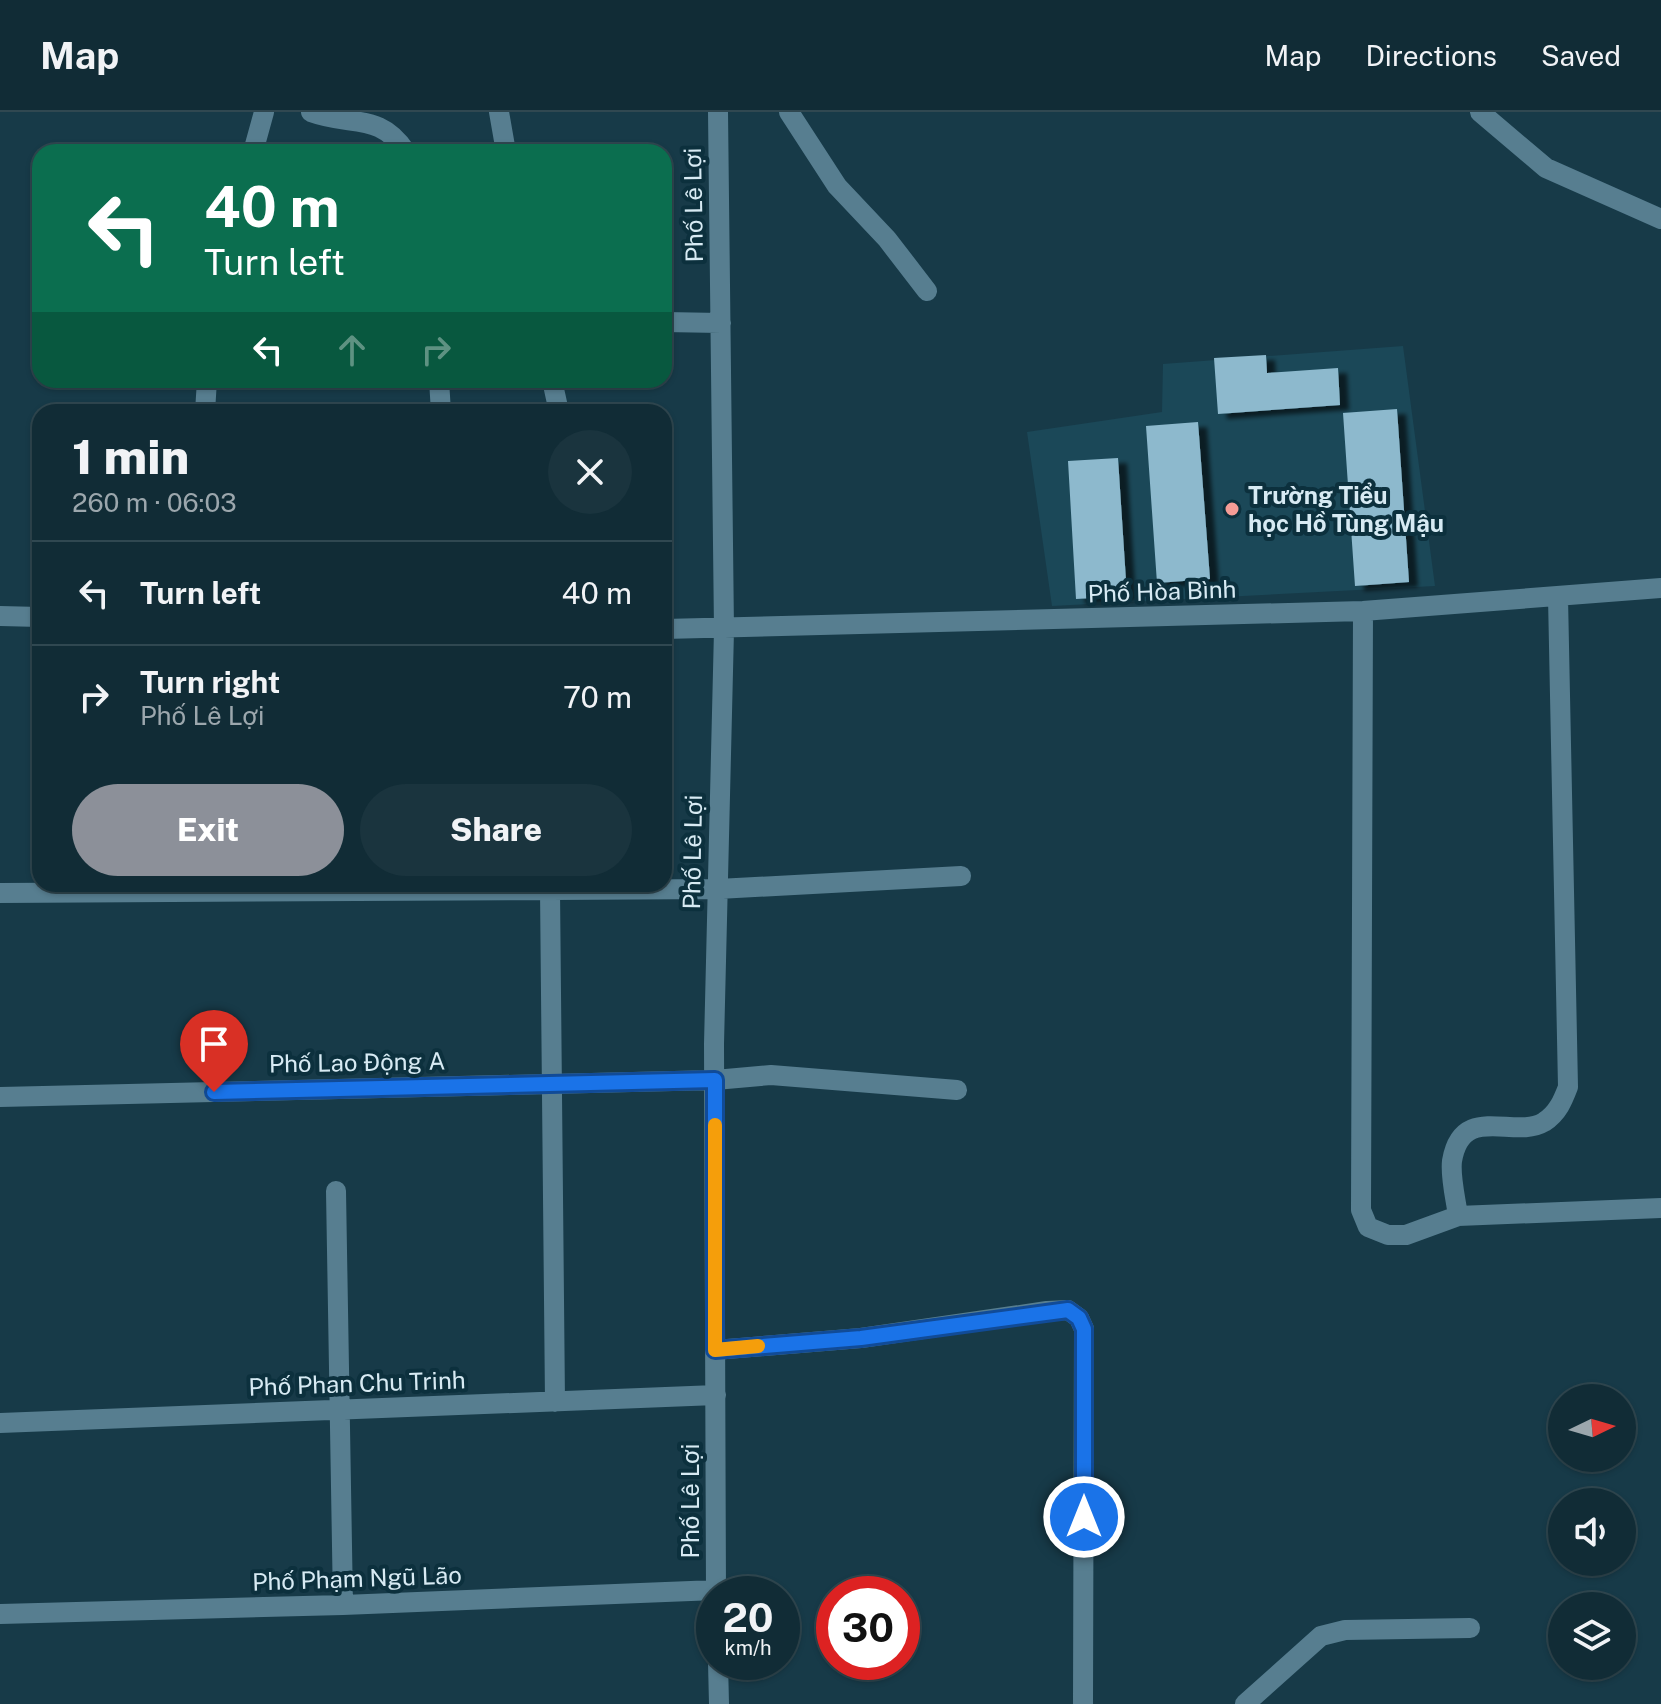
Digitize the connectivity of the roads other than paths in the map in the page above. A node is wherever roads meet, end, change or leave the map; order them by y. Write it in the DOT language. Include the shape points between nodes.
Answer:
graph roads {
  1 [pos="264,112"];
  2 [pos="311,112"];
  3 [pos="499,112"];
  4 [pos="718,112"];
  5 [pos="789,112"];
  6 [pos="1480,112"];
  7 [pos="255,144"];
  8 [pos="402,144"];
  9 [pos="505,144"];
  10 [pos="1661,219"];
  11 [pos="927,291"];
  12 [pos="672,322"];
  13 [pos="721,323"];
  14 [pos="1661,588"];
  15 [pos="1558,597"];
  16 [pos="1363,611"];
  17 [pos="0,616"];
  18 [pos="32,617"];
  19 [pos="672,629"];
  20 [pos="724,630"];
  21 [pos="961,876"];
  22 [pos="672,889"];
  23 [pos="718,889"];
  24 [pos="32,892"];
  25 [pos="550,892"];
  26 [pos="0,893"];
  27 [pos="715,1080"];
  28 [pos="550,1084"];
  29 [pos="957,1090"];
  30 [pos="0,1097"];
  31 [pos="336,1191"];
  32 [pos="1661,1208"];
  33 [pos="1458,1216"];
  34 [pos="715,1350"];
  35 [pos="716,1395"];
  36 [pos="555,1402"];
  37 [pos="341,1409"];
  38 [pos="0,1423"];
  39 [pos="716,1576"];
  40 [pos="696,1593"];
  41 [pos="343,1605"];
  42 [pos="0,1614"];
  43 [pos="1470,1628"];
  44 [pos="718,1680"];
  45 [pos="719,1704"];
  46 [pos="1083,1704"];
  47 [pos="1245,1704"];
  1 -- 7 [label="street"];
  2 -- 8 [label="street" via="377,119"];
  3 -- 9 [label="street"];
  4 -- 13 [label="street, Phố Lê Lợi"];
  5 -- 11 [label="street" via="837,186"];
  6 -- 10 [label="street" via="1546,168"];
  12 -- 13 [label="street"];
  13 -- 20 [label="street, Phố Lê Lợi"];
  14 -- 15 [label="street, Phố Hòa Bình"];
  15 -- 16 [label="street, Phố Hòa Bình"];
  15 -- 33 [label="street" via="1568,1087 1560,1108 1543,1123 1486,1124 1460,1142 1452,1161"];
  16 -- 20 [label="street, Phố Hòa Bình"];
  16 -- 33 [label="street" via="1361,1210 1368,1227 1388,1235 1420,1232"];
  17 -- 18 [label="street"];
  19 -- 20 [label="street, Phố Hòa Bình"];
  20 -- 23 [label="street, Phố Lê Lợi"];
  21 -- 23 [label="street"];
  22 -- 23 [label="street"];
  23 -- 27 [label="street, Phố Lê Lợi"];
  24 -- 26 [label="street"];
  25 -- 28 [label="street"];
  27 -- 28 [label="street, Phố Lao Động A"];
  27 -- 29 [label="street, Phố Lao Động A" via="771,1075"];
  27 -- 34 [label="street, Phố Lê Lợi"];
  28 -- 30 [label="street, Phố Lao Động A"];
  28 -- 36 [label="street"];
  31 -- 37 [label="street"];
  32 -- 33 [label="street"];
  34 -- 35 [label="street, Phố Lê Lợi"];
  34 -- 46 [label="street" via="861,1338 1047,1311 1068,1310 1079,1318 1084,1329"];
  35 -- 36 [label="street, Phố Phan Chu Trinh"];
  35 -- 39 [label="street, Phố Lê Lợi"];
  36 -- 37 [label="street, Phố Phan Chu Trinh"];
  37 -- 38 [label="street, Phố Phan Chu Trinh"];
  37 -- 41 [label="street"];
  40 -- 41 [label="street, Phố Phạm Ngũ Lão"];
  41 -- 42 [label="street, Phố Phạm Ngũ Lão"];
  43 -- 47 [label="street" via="1345,1630 1321,1636"];
  44 -- 45 [label="street"];
}
